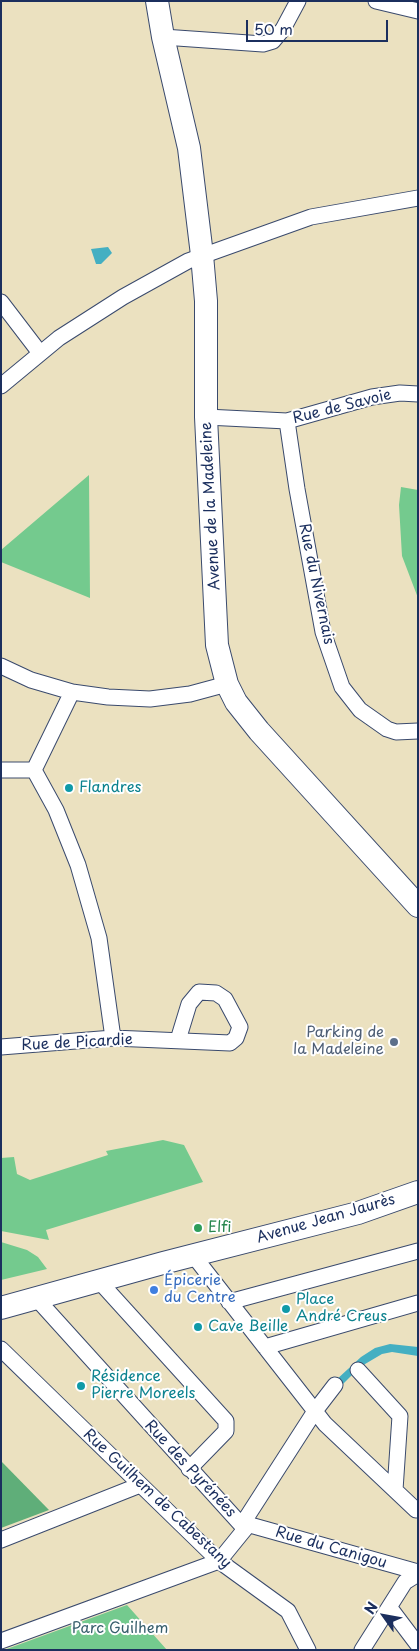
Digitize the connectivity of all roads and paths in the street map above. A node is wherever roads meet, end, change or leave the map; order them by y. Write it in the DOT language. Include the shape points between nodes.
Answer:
graph roads {
  1 [pos="157,1"];
  2 [pos="298,1"];
  3 [pos="376,1"];
  4 [pos="418,11"];
  5 [pos="163,37"];
  6 [pos="418,198"];
  7 [pos="202,256"];
  8 [pos="1,302"];
  9 [pos="40,353"];
  10 [pos="1,386"];
  11 [pos="418,394"];
  12 [pos="206,417"];
  13 [pos="287,421"];
  14 [pos="1,666"];
  15 [pos="227,684"];
  16 [pos="72,692"];
  17 [pos="416,732"];
  18 [pos="1,770"];
  19 [pos="34,770"];
  20 [pos="418,906"];
  21 [pos="113,1038"];
  22 [pos="178,1040"];
  23 [pos="1,1047"];
  24 [pos="418,1192"];
  25 [pos="418,1251"];
  26 [pos="193,1255"];
  27 [pos="99,1281"];
  28 [pos="36,1298"];
  29 [pos="228,1302"];
  30 [pos="418,1303"];
  31 [pos="1,1308"];
  32 [pos="265,1347"];
  33 [pos="1,1349"];
  34 [pos="358,1370"];
  35 [pos="335,1385"];
  36 [pos="315,1411"];
  37 [pos="189,1469"];
  38 [pos="140,1485"];
  39 [pos="395,1490"];
  40 [pos="416,1510"];
  41 [pos="244,1526"];
  42 [pos="1,1540"];
  43 [pos="219,1561"];
  44 [pos="418,1573"];
  45 [pos="393,1602"];
  46 [pos="1,1641"];
  47 [pos="418,1645"];
  48 [pos="308,1650"];
  49 [pos="362,1650"];
  1 -- 5 [label="main road, Avenue de la Madeleine"];
  2 -- 5 [label="street" via="284,29 273,41 263,44"];
  3 -- 4 [label="street"];
  5 -- 7 [label="main road, Avenue de la Madeleine" via="189,148"];
  6 -- 7 [label="street" via="311,217"];
  7 -- 9 [label="street" via="123,298"];
  7 -- 12 [label="main road, Avenue de la Madeleine" via="206,301"];
  8 -- 9 [label="street"];
  9 -- 10 [label="street"];
  11 -- 13 [label="street, Rue de Savoie" via="372,397"];
  12 -- 13 [label="street, Rue de Savoie"];
  12 -- 15 [label="main road, Avenue de la Madeleine" via="217,645"];
  13 -- 17 [label="street, Rue du Nivernais" via="323,632 342,687 370,719 396,732"];
  14 -- 16 [label="street" via="31,680"];
  15 -- 16 [label="street" via="190,694 150,699 108,698"];
  15 -- 20 [label="main road, Avenue de la Madeleine" via="236,702 259,731"];
  16 -- 19 [label="street"];
  18 -- 19 [label="street"];
  19 -- 21 [label="street" via="56,810 78,865 99,938"];
  21 -- 22 [label="street, Rue de Picardie"];
  21 -- 23 [label="street, Rue de Picardie"];
  24 -- 26 [label="main road, Avenue Jean Jaurès" via="358,1213"];
  25 -- 29 [label="street"];
  26 -- 27 [label="main road, Avenue Jean Jaurès"];
  26 -- 29 [label="street"];
  27 -- 28 [label="main road, Avenue Jean Jaurès"];
  27 -- 37 [label="street" via="226,1421 226,1431"];
  28 -- 31 [label="main road, Avenue Jean Jaurès"];
  28 -- 37 [label="street, Rue des Pyrénées"];
  29 -- 32 [label="street"];
  30 -- 32 [label="street"];
  32 -- 36 [label="street"];
  33 -- 38 [label="street, Rue Guilhem de Cabestany"];
  34 -- 39 [label="street" via="400,1416"];
  35 -- 36 [label="street"];
  36 -- 39 [label="street"];
  36 -- 41 [label="street"];
  37 -- 41 [label="street, Rue des Pyrénées"];
  38 -- 42 [label="street"];
  38 -- 43 [label="street, Rue Guilhem de Cabestany"];
  39 -- 40 [label="street"];
  41 -- 43 [label="street"];
  41 -- 44 [label="street, Rue du Canigou"];
  43 -- 46 [label="street"];
  43 -- 48 [label="street, Rue Guilhem de Cabestany" via="288,1611"];
  44 -- 45 [label="street" via="405,1582"];
  45 -- 47 [label="street"];
  45 -- 49 [label="street"];
}
